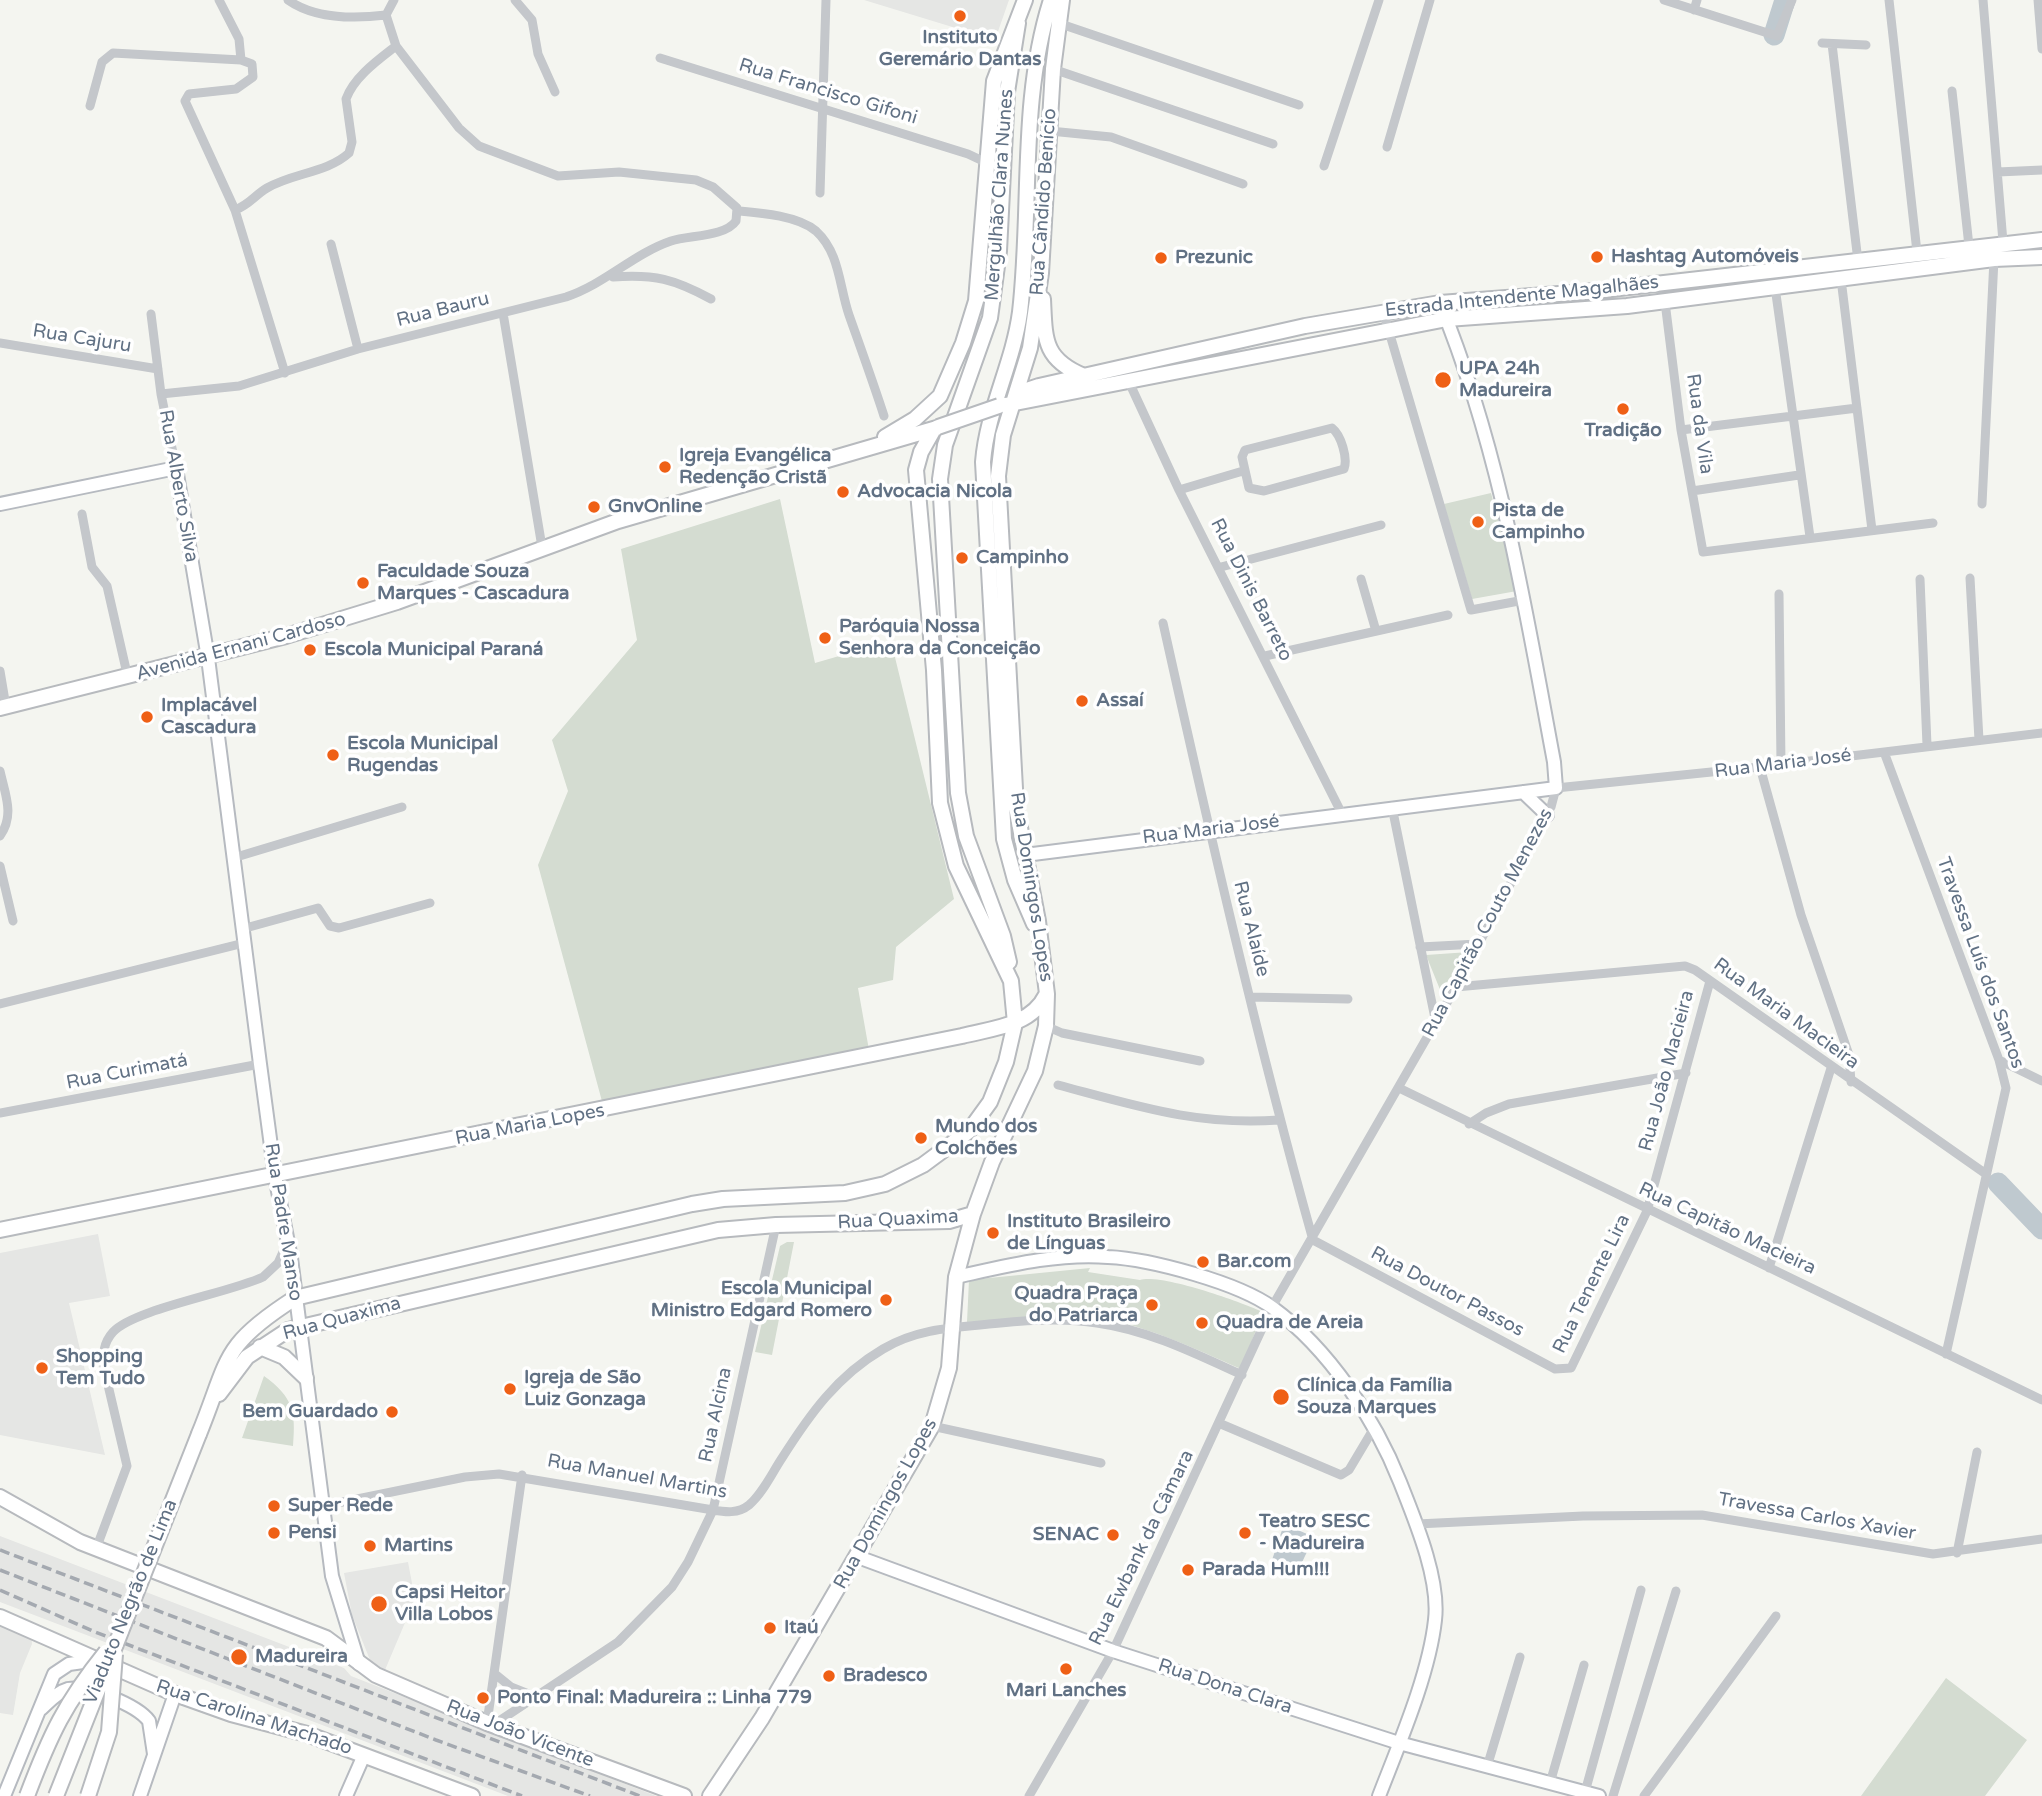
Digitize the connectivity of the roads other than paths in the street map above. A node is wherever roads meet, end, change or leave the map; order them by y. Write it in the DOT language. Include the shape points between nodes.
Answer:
graph roads {
  1 [pos="219,0"];
  2 [pos="288,0"];
  3 [pos="394,0"];
  4 [pos="515,0"];
  5 [pos="826,0"];
  6 [pos="1025,0"];
  7 [pos="1051,0"];
  8 [pos="1062,0"];
  9 [pos="1379,0"];
  10 [pos="1430,0"];
  11 [pos="1664,0"];
  12 [pos="1697,0"];
  13 [pos="1792,0"];
  14 [pos="1889,0"];
  15 [pos="1983,0"];
  16 [pos="2038,0"];
  17 [pos="1694,10"];
  18 [pos="386,15"];
  19 [pos="1018,23"];
  20 [pos="1058,23"];
  21 [pos="1866,45"];
  22 [pos="396,46"];
  23 [pos="2042,49"];
  24 [pos="660,58"];
  25 [pos="242,60"];
  26 [pos="1053,69"];
  27 [pos="1952,91"];
  28 [pos="555,92"];
  29 [pos="1299,105"];
  30 [pos="90,106"];
  31 [pos="823,108"];
  32 [pos="1049,131"];
  33 [pos="1273,144"];
  34 [pos="1387,148"];
  35 [pos="985,162"];
  36 [pos="1324,166"];
  37 [pos="2042,170"];
  38 [pos="1998,172"];
  39 [pos="1243,184"];
  40 [pos="820,193"];
  41 [pos="235,210"];
  42 [pos="739,211"];
  43 [pos="2042,240"];
  44 [pos="2003,242"];
  45 [pos="331,244"];
  46 [pos="1969,246"];
  47 [pos="1917,252"];
  48 [pos="2042,257"];
  49 [pos="1994,259"];
  50 [pos="1857,261"];
  51 [pos="1041,273"];
  52 [pos="611,277"];
  53 [pos="1842,279"];
  54 [pos="1775,287"];
  55 [pos="711,299"];
  56 [pos="1665,302"];
  57 [pos="1440,303"];
  58 [pos="1383,311"];
  59 [pos="503,313"];
  60 [pos="151,314"];
  61 [pos="1447,319"];
  62 [pos="1388,329"];
  63 [pos="0,344"];
  64 [pos="358,349"];
  65 [pos="158,369"];
  66 [pos="285,373"];
  67 [pos="1084,376"];
  68 [pos="1129,382"];
  69 [pos="161,394"];
  70 [pos="1006,404"];
  71 [pos="1857,408"];
  72 [pos="884,416"];
  73 [pos="1791,416"];
  74 [pos="936,428"];
  75 [pos="1681,430"];
  76 [pos="868,447"];
  77 [pos="176,468"];
  78 [pos="1243,471"];
  79 [pos="1799,475"];
  80 [pos="1179,489"];
  81 [pos="1692,491"];
  82 [pos="0,504"];
  83 [pos="1982,504"];
  84 [pos="82,514"];
  85 [pos="1933,523"];
  86 [pos="1381,525"];
  87 [pos="1872,530"];
  88 [pos="1810,537"];
  89 [pos="542,547"];
  90 [pos="1221,567"];
  91 [pos="1970,578"];
  92 [pos="1361,579"];
  93 [pos="1920,579"];
  94 [pos="1779,594"];
  95 [pos="1524,600"];
  96 [pos="1448,615"];
  97 [pos="1163,623"];
  98 [pos="1377,631"];
  99 [pos="1265,656"];
  100 [pos="208,658"];
  101 [pos="0,671"];
  102 [pos="128,678"];
  103 [pos="3,708"];
  104 [pos="2042,733"];
  105 [pos="1979,740"];
  106 [pos="1927,745"];
  107 [pos="1884,751"];
  108 [pos="1781,764"];
  109 [pos="1760,767"];
  110 [pos="0,771"];
  111 [pos="1556,788"];
  112 [pos="1523,792"];
  113 [pos="402,807"];
  114 [pos="1392,807"];
  115 [pos="1342,814"];
  116 [pos="1547,816"];
  117 [pos="1209,830"];
  118 [pos="0,836"];
  119 [pos="1025,855"];
  120 [pos="233,858"];
  121 [pos="0,866"];
  122 [pos="430,903"];
  123 [pos="13,921"];
  124 [pos="242,929"];
  125 [pos="1039,934"];
  126 [pos="244,943"];
  127 [pos="1478,944"];
  128 [pos="1420,947"];
  129 [pos="1011,981"];
  130 [pos="1710,981"];
  131 [pos="1456,987"];
  132 [pos="1047,994"];
  133 [pos="1250,997"];
  134 [pos="1348,999"];
  135 [pos="0,1004"];
  136 [pos="1016,1023"];
  137 [pos="1436,1023"];
  138 [pos="1046,1027"];
  139 [pos="1999,1059"];
  140 [pos="1200,1061"];
  141 [pos="260,1064"];
  142 [pos="1830,1068"];
  143 [pos="1686,1073"];
  144 [pos="1851,1082"];
  145 [pos="2042,1082"];
  146 [pos="1058,1085"];
  147 [pos="1399,1088"];
  148 [pos="0,1113"];
  149 [pos="1279,1120"];
  150 [pos="1469,1124"];
  151 [pos="938,1155"];
  152 [pos="1986,1174"];
  153 [pos="275,1176"];
  154 [pos="1647,1211"];
  155 [pos="973,1214"];
  156 [pos="776,1225"];
  157 [pos="0,1230"];
  158 [pos="288,1238"];
  159 [pos="1313,1240"];
  160 [pos="1769,1268"];
  161 [pos="956,1277"];
  162 [pos="339,1289"];
  163 [pos="295,1298"];
  164 [pos="1272,1307"];
  165 [pos="351,1314"];
  166 [pos="299,1327"];
  167 [pos="952,1327"];
  168 [pos="260,1347"];
  169 [pos="1946,1354"];
  170 [pos="1566,1370"];
  171 [pos="1242,1375"];
  172 [pos="306,1378"];
  173 [pos="2042,1400"];
  174 [pos="209,1409"];
  175 [pos="1221,1424"];
  176 [pos="932,1426"];
  177 [pos="1374,1428"];
  178 [pos="1977,1452"];
  179 [pos="1101,1463"];
  180 [pos="522,1475"];
  181 [pos="0,1497"];
  182 [pos="323,1506"];
  183 [pos="713,1510"];
  184 [pos="1417,1524"];
  185 [pos="2042,1539"];
  186 [pos="96,1549"];
  187 [pos="1957,1553"];
  188 [pos="858,1557"];
  189 [pos="1641,1590"];
  190 [pos="1676,1591"];
  191 [pos="1776,1616"];
  192 [pos="0,1617"];
  193 [pos="115,1640"];
  194 [pos="1113,1651"];
  195 [pos="1520,1657"];
  196 [pos="97,1661"];
  197 [pos="359,1664"];
  198 [pos="1584,1665"];
  199 [pos="495,1674"];
  200 [pos="175,1694"];
  201 [pos="536,1696"];
  202 [pos="39,1710"];
  203 [pos="490,1724"];
  204 [pos="1399,1743"];
  205 [pos="154,1754"];
  206 [pos="365,1755"];
  207 [pos="1487,1767"];
  208 [pos="1550,1783"];
  209 [pos="1584,1792"];
  210 [pos="4,1796"];
  211 [pos="27,1796"];
  212 [pos="56,1796"];
  213 [pos="88,1796"];
  214 [pos="141,1796"];
  215 [pos="346,1796"];
  216 [pos="472,1796"];
  217 [pos="684,1796"];
  218 [pos="710,1796"];
  219 [pos="1029,1796"];
  220 [pos="1379,1796"];
  221 [pos="1599,1796"];
  222 [pos="1613,1796"];
  223 [pos="1644,1796"];
  1 -- 25 [label="street" via="239,39"];
  2 -- 18 [label="street" via="330,15"];
  3 -- 18 [label="street"];
  4 -- 28 [label="street" via="532,20 538,54"];
  5 -- 31 [label="street"];
  6 -- 19 [label="main road"];
  7 -- 125 [label="main road, Mergulhão Clara Nunes" via="1035,77 1014,352 989,420 983,461 1004,839 1022,899"];
  8 -- 20 [label="main road, Rua Cândido Benício"];
  9 -- 36 [label="street"];
  10 -- 34 [label="street"];
  11 -- 17 [label="street"];
  12 -- 17 [label="street"];
  13 -- 17 [label="street" via="1777,36"];
  14 -- 47 [label="street"];
  15 -- 38 [label="street"];
  16 -- 23 [label="street"];
  18 -- 22 [label="street"];
  19 -- 35 [label="main road" via="994,81"];
  19 -- 129 [label="main road, Mergulhão Clara Nunes" via="1008,84 993,300 946,445 940,499 958,793 973,860 1006,947"];
  20 -- 26 [label="main road, Rua Cândido Benício"];
  20 -- 29 [label="street"];
  21 -- 50 [label="street" via="1827,44"];
  22 -- 41 [label="street" via="369,68 346,99 352,142 349,153 269,186"];
  22 -- 42 [label="street" via="459,128 479,146 558,176 619,172 696,180 713,187"];
  24 -- 31 [label="street, Rua Francisco Gifoni"];
  25 -- 30 [label="street" via="113,53 102,62"];
  25 -- 41 [label="street" via="253,66 248,83 236,89 189,94 185,101"];
  26 -- 32 [label="main road, Rua Cândido Benício"];
  26 -- 33 [label="street"];
  27 -- 46 [label="street"];
  31 -- 35 [label="street, Rua Francisco Gifoni"];
  31 -- 40 [label="street"];
  32 -- 39 [label="street" via="1111,137"];
  32 -- 51 [label="main road, Rua Cândido Benício"];
  35 -- 76 [label="main road" via="975,301 950,377 940,396 925,410"];
  37 -- 38 [label="street"];
  38 -- 44 [label="street"];
  41 -- 66 [label="street"];
  42 -- 52 [label="street" via="732,227 666,243"];
  42 -- 72 [label="street" via="792,221 813,229 825,240"];
  43 -- 44 [label="main road, Estrada Intendente Magalhães"];
  44 -- 46 [label="main road, Estrada Intendente Magalhães"];
  45 -- 64 [label="street"];
  46 -- 47 [label="main road, Estrada Intendente Magalhães"];
  47 -- 50 [label="main road, Estrada Intendente Magalhães"];
  48 -- 49 [label="main road, Estrada Intendente Magalhães"];
  49 -- 53 [label="main road, Estrada Intendente Magalhães"];
  49 -- 83 [label="street"];
  50 -- 57 [label="main road, Estrada Intendente Magalhães" via="1585,292"];
  51 -- 67 [label="main road" via="1048,347 1057,362"];
  51 -- 70 [label="main road, Rua Cândido Benício" via="1030,348"];
  52 -- 55 [label="street" via="657,276"];
  52 -- 59 [label="street" via="578,293"];
  53 -- 54 [label="main road, Estrada Intendente Magalhães"];
  53 -- 71 [label="street"];
  54 -- 56 [label="main road, Estrada Intendente Magalhães"];
  54 -- 73 [label="street"];
  56 -- 61 [label="main road, Estrada Intendente Magalhães"];
  56 -- 75 [label="street, Rua da Vila"];
  57 -- 58 [label="main road, Estrada Intendente Magalhães"];
  57 -- 61 [label="street, Rua Capitão Couto Menezes"];
  58 -- 62 [label="street"];
  58 -- 67 [label="main road, Estrada Intendente Magalhães"];
  59 -- 64 [label="street, Rua Bauru"];
  59 -- 89 [label="street, Rua Bauru"];
  60 -- 65 [label="street, Rua Alberto Silva"];
  61 -- 62 [label="main road, Estrada Intendente Magalhães"];
  61 -- 95 [label="street, Rua Capitão Couto Menezes" via="1496,475"];
  62 -- 68 [label="main road, Estrada Intendente Magalhães"];
  62 -- 95 [label="street" via="1471,610"];
  63 -- 65 [label="street, Rua Cajuru"];
  64 -- 66 [label="street, Rua Bauru"];
  65 -- 69 [label="street, Rua Alberto Silva"];
  66 -- 69 [label="street, Rua Bauru" via="223,389"];
  67 -- 70 [label="main road, Estrada Intendente Magalhães" via="1027,390"];
  68 -- 70 [label="main road, Estrada Intendente Magalhães"];
  68 -- 80 [label="street, Rua Dinis Barreto"];
  69 -- 77 [label="street, Rua Alberto Silva"];
  70 -- 74 [label="main road, Avenida Ernani Cardoso, bridge"];
  70 -- 119 [label="main road, Rua Domingos Lopes" via="998,476 1016,807"];
  71 -- 73 [label="street"];
  71 -- 87 [label="street"];
  73 -- 75 [label="street"];
  73 -- 79 [label="street"];
  74 -- 76 [label="main road, Avenida Ernani Cardoso"];
  74 -- 129 [label="main road, Rua Domingos Lopes" via="916,470 934,670 940,803 956,866"];
  75 -- 81 [label="street, Rua da Vila"];
  76 -- 89 [label="main road, Avenida Ernani Cardoso"];
  77 -- 82 [label="street"];
  77 -- 100 [label="street, Rua Alberto Silva"];
  78 -- 78 [label="street" via="1245,450 1332,428 1338,433 1346,464 1340,472 1259,492 1250,488"];
  78 -- 80 [label="street"];
  79 -- 81 [label="street"];
  79 -- 88 [label="street"];
  80 -- 90 [label="street, Rua Dinis Barreto"];
  81 -- 88 [label="street, Rua da Vila" via="1705,552"];
  84 -- 102 [label="street" via="92,567 107,586"];
  85 -- 87 [label="street"];
  86 -- 90 [label="street"];
  87 -- 88 [label="street"];
  89 -- 100 [label="main road, Avenida Ernani Cardoso" via="397,602"];
  90 -- 99 [label="street, Rua Dinis Barreto"];
  91 -- 105 [label="street"];
  92 -- 98 [label="street"];
  93 -- 106 [label="street"];
  94 -- 108 [label="street"];
  95 -- 111 [label="street, Rua Capitão Couto Menezes"];
  96 -- 98 [label="street"];
  97 -- 117 [label="street, Rua Alaíde"];
  98 -- 99 [label="street"];
  99 -- 115 [label="street, Rua Dinis Barreto"];
  100 -- 102 [label="main road, Avenida Ernani Cardoso"];
  100 -- 120 [label="street, Rua Padre Manso"];
  101 -- 103 [label="street"];
  102 -- 103 [label="main road, Avenida Ernani Cardoso"];
  104 -- 105 [label="street, Rua Maria José"];
  105 -- 106 [label="street, Rua Maria José"];
  106 -- 107 [label="street, Rua Maria José"];
  107 -- 108 [label="street, Rua Maria José"];
  107 -- 139 [label="street, Travessa Luís dos Santos"];
  108 -- 109 [label="street, Rua Maria José"];
  109 -- 111 [label="street, Rua Maria José"];
  109 -- 144 [label="street" via="1801,915 1849,1055"];
  110 -- 118 [label="street" via="9,815"];
  111 -- 112 [label="street, Rua Maria José"];
  111 -- 116 [label="street, Rua Capitão Couto Menezes"];
  112 -- 114 [label="street, Rua Maria José"];
  112 -- 116 [label="street"];
  113 -- 120 [label="street"];
  114 -- 115 [label="street, Rua Maria José"];
  114 -- 128 [label="street"];
  115 -- 117 [label="street, Rua Maria José"];
  116 -- 127 [label="street, Rua Capitão Couto Menezes"];
  117 -- 119 [label="street, Rua Maria José"];
  117 -- 133 [label="street, Rua Alaíde"];
  119 -- 125 [label="main road, Rua Domingos Lopes"];
  120 -- 124 [label="street, Rua Padre Manso"];
  121 -- 123 [label="street"];
  122 -- 124 [label="street" via="339,928 330,926 318,908"];
  124 -- 126 [label="street, Rua Padre Manso"];
  125 -- 132 [label="main road, Rua Domingos Lopes"];
  126 -- 135 [label="street"];
  126 -- 141 [label="street, Rua Padre Manso"];
  127 -- 128 [label="street"];
  127 -- 131 [label="street, Rua Capitão Couto Menezes"];
  128 -- 137 [label="street"];
  129 -- 136 [label="main road, Rua Domingos Lopes"];
  130 -- 131 [label="street, Rua Maria Macieira" via="1695,970 1675,965"];
  130 -- 142 [label="street, Rua Maria Macieira"];
  130 -- 143 [label="street, Rua João Macieira"];
  131 -- 137 [label="street, Rua Capitão Couto Menezes"];
  132 -- 136 [label="main road, Rua Maria Lopes" via="1036,1011"];
  132 -- 138 [label="main road, Rua Domingos Lopes"];
  133 -- 134 [label="street"];
  133 -- 149 [label="street, Rua Alaíde"];
  136 -- 151 [label="main road, Rua Domingos Lopes" via="989,1102 969,1130"];
  136 -- 153 [label="main road, Rua Maria Lopes"];
  137 -- 147 [label="street, Rua Capitão Couto Menezes"];
  138 -- 140 [label="street"];
  138 -- 155 [label="main road, Rua Domingos Lopes" via="1035,1071"];
  139 -- 145 [label="street"];
  139 -- 152 [label="street, Travessa Luís dos Santos" via="2005,1100"];
  141 -- 148 [label="street, Rua Curimatá"];
  141 -- 153 [label="street, Rua Padre Manso"];
  142 -- 144 [label="street, Rua Maria Macieira"];
  142 -- 160 [label="street"];
  143 -- 150 [label="street" via="1509,1104"];
  143 -- 154 [label="street, Rua João Macieira"];
  144 -- 152 [label="street, Rua Maria Macieira"];
  146 -- 149 [label="street" via="1172,1116 1204,1121"];
  147 -- 150 [label="street, Rua Capitão Macieira"];
  147 -- 159 [label="street, Rua Capitão Couto Menezes"];
  149 -- 159 [label="street, Rua Alaíde"];
  150 -- 154 [label="street, Rua Capitão Macieira"];
  151 -- 162 [label="main road, Rua Quaxima" via="885,1184 866,1189 692,1204"];
  152 -- 169 [label="street, Travessa Luís dos Santos"];
  153 -- 157 [label="main road, Rua Maria Lopes"];
  153 -- 158 [label="street, Rua Padre Manso"];
  154 -- 160 [label="street, Rua Capitão Macieira"];
  154 -- 170 [label="street, Rua Tenente Lira" via="1575,1363"];
  155 -- 156 [label="main road, Rua Quaxima" via="949,1221"];
  155 -- 161 [label="main road, Rua Domingos Lopes"];
  156 -- 165 [label="main road, Rua Quaxima" via="694,1235"];
  156 -- 183 [label="street, Rua Alcina"];
  158 -- 163 [label="street, Rua Padre Manso"];
  158 -- 186 [label="street" via="278,1263 263,1277 127,1322 107,1341 104,1368 127,1466"];
  159 -- 164 [label="street, Rua Capitão Couto Menezes"];
  159 -- 170 [label="street, Rua Doutor Passos" via="1555,1369"];
  160 -- 169 [label="street, Rua Capitão Macieira"];
  161 -- 164 [label="street" via="1030,1261 1109,1257 1186,1271"];
  161 -- 167 [label="main road, Rua Domingos Lopes"];
  162 -- 163 [label="main road, Rua Quaxima"];
  162 -- 165 [label="main road" via="339,1307"];
  163 -- 166 [label="street, Rua Padre Manso"];
  163 -- 174 [label="main road, Rua Quaxima" via="237,1342 222,1366"];
  164 -- 171 [label="street, Rua Ewbank da Câmara"];
  164 -- 177 [label="street" via="1331,1365"];
  165 -- 166 [label="main road, Rua Quaxima"];
  166 -- 168 [label="main road, Rua Quaxima"];
  166 -- 172 [label="street, Rua Padre Manso"];
  167 -- 171 [label="street, Rua Manuel Martins" via="1097,1323 1180,1347"];
  167 -- 176 [label="main road, Rua Domingos Lopes" via="949,1368"];
  167 -- 183 [label="street, Rua Manuel Martins" via="905,1337 855,1368 810,1415 748,1506 730,1512"];
  168 -- 172 [label="main road" via="284,1357"];
  168 -- 174 [label="main road, Rua Quaxima" via="239,1365"];
  169 -- 173 [label="street, Rua Capitão Macieira"];
  171 -- 175 [label="street, Rua Ewbank da Câmara"];
  172 -- 182 [label="street, Rua Padre Manso"];
  174 -- 193 [label="main road, Viaduto Negrão de Lima, bridge"];
  175 -- 177 [label="street" via="1340,1475 1349,1470"];
  175 -- 194 [label="street, Rua Ewbank da Câmara"];
  176 -- 179 [label="street"];
  176 -- 188 [label="main road, Rua Domingos Lopes"];
  177 -- 184 [label="street"];
  178 -- 187 [label="street"];
  180 -- 182 [label="street, Rua Manuel Martins" via="465,1477"];
  180 -- 183 [label="street, Rua Manuel Martins"];
  180 -- 199 [label="street"];
  181 -- 186 [label="main road, Rua João Vicente"];
  182 -- 197 [label="street, Rua Padre Manso" via="332,1576"];
  183 -- 201 [label="street, Rua Alcina" via="672,1587 641,1622"];
  184 -- 187 [label="street, Travessa Carlos Xavier" via="1702,1515 1909,1551"];
  184 -- 204 [label="street" via="1434,1589 1436,1618"];
  185 -- 187 [label="street, Travessa Carlos Xavier"];
  186 -- 197 [label="main road, Rua João Vicente" via="327,1638"];
  188 -- 194 [label="street, Rua Dona Clara"];
  188 -- 218 [label="main road, Rua Domingos Lopes"];
  189 -- 209 [label="street"];
  190 -- 222 [label="street"];
  191 -- 223 [label="street"];
  192 -- 196 [label="main road, Rua Carolina Machado"];
  193 -- 211 [label="main road, bridge" via="59,1717"];
  193 -- 212 [label="main road, Viaduto Negrão de Lima, bridge"];
  193 -- 213 [label="main road, bridge" via="109,1732"];
  194 -- 204 [label="street, Rua Dona Clara"];
  194 -- 219 [label="street, Rua Ewbank da Câmara"];
  195 -- 207 [label="street"];
  196 -- 200 [label="main road, Rua Carolina Machado"];
  196 -- 202 [label="street" via="58,1669"];
  197 -- 203 [label="main road, Rua João Vicente"];
  198 -- 208 [label="street"];
  199 -- 201 [label="street" via="511,1687"];
  199 -- 203 [label="street"];
  200 -- 205 [label="street"];
  200 -- 206 [label="main road, Rua Carolina Machado"];
  201 -- 203 [label="street, Rua Alcina"];
  202 -- 205 [label="street" via="69,1689 125,1703 150,1724"];
  202 -- 210 [label="street"];
  203 -- 217 [label="main road, Rua João Vicente"];
  204 -- 207 [label="street, Rua Dona Clara"];
  204 -- 220 [label="street"];
  205 -- 214 [label="street"];
  206 -- 215 [label="street"];
  206 -- 216 [label="main road, Rua Carolina Machado"];
  207 -- 208 [label="street, Rua Dona Clara"];
  208 -- 209 [label="street, Rua Dona Clara"];
  209 -- 221 [label="street, Rua Dona Clara"];
}
